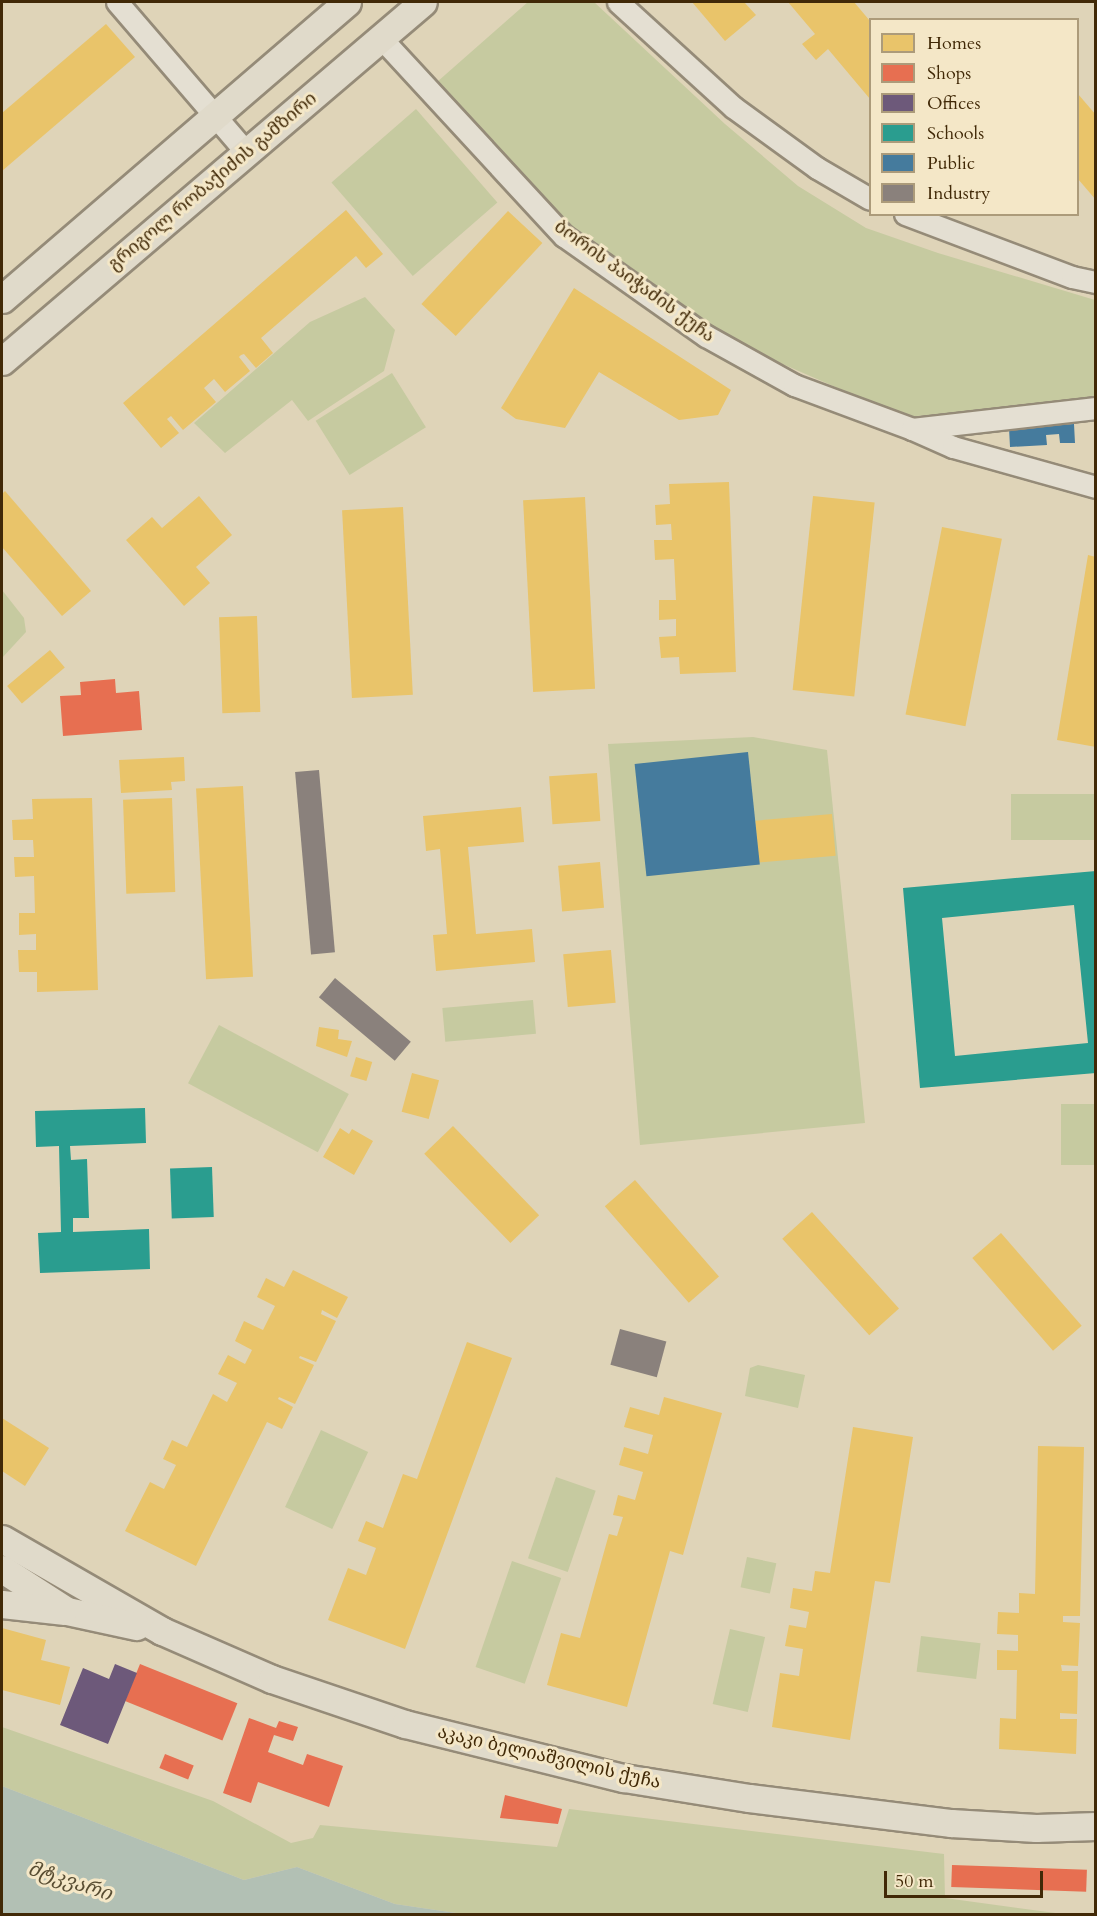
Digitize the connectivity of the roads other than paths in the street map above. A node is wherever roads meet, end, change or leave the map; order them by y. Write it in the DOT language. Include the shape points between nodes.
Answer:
graph roads {
  1 [pos="117,2"];
  2 [pos="347,2"];
  3 [pos="423,2"];
  4 [pos="618,2"];
  5 [pos="381,38"];
  6 [pos="216,115"];
  7 [pos="248,153"];
  8 [pos="869,198"];
  9 [pos="910,216"];
  10 [pos="1095,282"];
  11 [pos="2,299"];
  12 [pos="2,361"];
  13 [pos="1095,408"];
  14 [pos="912,429"];
  15 [pos="1095,487"];
  16 [pos="2,1539"];
  17 [pos="4,1572"];
  18 [pos="59,1572"];
  19 [pos="2,1604"];
  20 [pos="67,1611"];
  21 [pos="162,1631"];
  22 [pos="1095,1826"];
  1 -- 6 [label="street"];
  2 -- 6 [label="main road"];
  3 -- 5 [label="main road, გრიგოლ რობაქიძის გამზირი"];
  4 -- 8 [label="street" via="733,107 817,168"];
  5 -- 7 [label="main road, გრიგოლ რობაქიძის გამზირი"];
  5 -- 14 [label="street, ბორის პაიჭაძის ქუჩა" via="564,236 706,336 784,380"];
  6 -- 7 [label="street"];
  6 -- 11 [label="main road"];
  7 -- 12 [label="main road, გრიგოლ რობაქიძის გამზირი"];
  9 -- 10 [label="street" via="1072,277"];
  13 -- 14 [label="street, ბორის პაიჭაძის ქუჩა"];
  14 -- 15 [label="street, ბორის პაიჭაძის ქუჩა" via="953,447"];
  16 -- 18 [label="main road, აკაკი ბელიაშვილის ქუჩა"];
  17 -- 18 [label="main road"];
  17 -- 20 [label="main road, აკაკი ბელიაშვილის ქუჩა"];
  18 -- 21 [label="main road, აკაკი ბელიაშვილის ქუჩა"];
  19 -- 20 [label="main road"];
  20 -- 21 [label="main road, აკაკი ბელიაშვილის ქუჩა"];
  21 -- 22 [label="main road, აკაკი ბელიაშვილის ქუჩა" via="272,1679 405,1724 624,1778 951,1823 1036,1828"];
}
